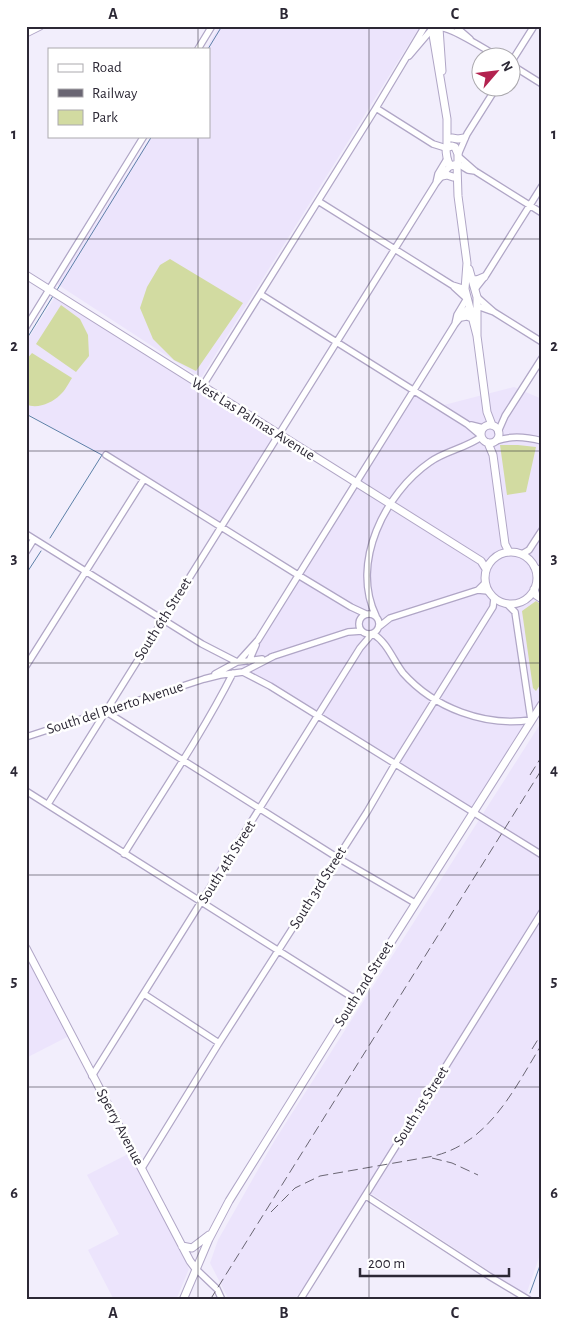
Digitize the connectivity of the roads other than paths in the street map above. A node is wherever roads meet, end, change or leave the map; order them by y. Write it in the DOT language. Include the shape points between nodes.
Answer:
graph roads {
  1 [pos="40,26"];
  2 [pos="212,26"];
  3 [pos="456,26"];
  4 [pos="534,26"];
  5 [pos="434,28"];
  6 [pos="26,33"];
  7 [pos="472,40"];
  8 [pos="199,48"];
  9 [pos="484,48"];
  10 [pos="520,49"];
  11 [pos="520,70"];
  12 [pos="542,84"];
  13 [pos="490,98"];
  14 [pos="376,108"];
  15 [pos="447,119"];
  16 [pos="465,136"];
  17 [pos="143,138"];
  18 [pos="452,138"];
  19 [pos="433,144"];
  20 [pos="450,147"];
  21 [pos="453,161"];
  22 [pos="442,176"];
  23 [pos="453,178"];
  24 [pos="436,183"];
  25 [pos="542,186"];
  26 [pos="458,196"];
  27 [pos="318,201"];
  28 [pos="530,206"];
  29 [pos="542,213"];
  30 [pos="395,250"];
  31 [pos="466,260"];
  32 [pos="26,275"];
  33 [pos="485,276"];
  34 [pos="471,279"];
  35 [pos="452,285"];
  36 [pos="50,289"];
  37 [pos="472,291"];
  38 [pos="260,294"];
  39 [pos="471,304"];
  40 [pos="494,312"];
  41 [pos="462,317"];
  42 [pos="472,318"];
  43 [pos="455,324"];
  44 [pos="26,327"];
  45 [pos="477,336"];
  46 [pos="542,342"];
  47 [pos="337,343"];
  48 [pos="542,358"];
  49 [pos="202,387"];
  50 [pos="414,391"];
  51 [pos="487,412"];
  52 [pos="505,416"];
  53 [pos="467,424"];
  54 [pos="492,425"];
  55 [pos="483,427"];
  56 [pos="499,432"];
  57 [pos="279,435"];
  58 [pos="480,436"];
  59 [pos="509,438"];
  60 [pos="542,441"];
  61 [pos="491,442"];
  62 [pos="470,443"];
  63 [pos="106,455"];
  64 [pos="144,479"];
  65 [pos="356,483"];
  66 [pos="389,504"];
  67 [pos="221,527"];
  68 [pos="542,530"];
  69 [pos="26,534"];
  70 [pos="34,539"];
  71 [pos="26,552"];
  72 [pos="506,553"];
  73 [pos="524,556"];
  74 [pos="481,561"];
  75 [pos="490,562"];
  76 [pos="486,569"];
  77 [pos="539,570"];
  78 [pos="86,572"];
  79 [pos="298,575"];
  80 [pos="485,583"];
  81 [pos="478,590"];
  82 [pos="488,592"];
  83 [pos="538,595"];
  84 [pos="370,599"];
  85 [pos="501,602"];
  86 [pos="519,603"];
  87 [pos="351,607"];
  88 [pos="515,612"];
  89 [pos="367,614"];
  90 [pos="377,617"];
  91 [pos="390,618"];
  92 [pos="163,619"];
  93 [pos="359,622"];
  94 [pos="379,627"];
  95 [pos="348,632"];
  96 [pos="363,632"];
  97 [pos="372,634"];
  98 [pos="258,640"];
  99 [pos="384,644"];
  100 [pos="360,648"];
  101 [pos="211,649"];
  102 [pos="253,652"];
  103 [pos="271,657"];
  104 [pos="238,661"];
  105 [pos="249,661"];
  106 [pos="26,666"];
  107 [pos="229,666"];
  108 [pos="251,668"];
  109 [pos="242,673"];
  110 [pos="232,674"];
  111 [pos="216,676"];
  112 [pos="204,679"];
  113 [pos="228,682"];
  114 [pos="270,686"];
  115 [pos="221,696"];
  116 [pos="435,700"];
  117 [pos="542,704"];
  118 [pos="105,711"];
  119 [pos="318,716"];
  120 [pos="531,720"];
  121 [pos="26,737"];
  122 [pos="182,761"];
  123 [pos="395,764"];
  124 [pos="26,791"];
  125 [pos="48,804"];
  126 [pos="260,809"];
  127 [pos="472,812"];
  128 [pos="124,854"];
  129 [pos="542,855"];
  130 [pos="338,858"];
  131 [pos="202,902"];
  132 [pos="415,903"];
  133 [pos="542,912"];
  134 [pos="26,948"];
  135 [pos="279,950"];
  136 [pos="144,994"];
  137 [pos="355,999"];
  138 [pos="218,1043"];
  139 [pos="92,1076"];
  140 [pos="142,1168"];
  141 [pos="366,1196"];
  142 [pos="216,1224"];
  143 [pos="182,1246"];
  144 [pos="196,1269"];
  145 [pos="183,1300"];
  146 [pos="222,1300"];
  147 [pos="300,1300"];
  148 [pos="529,1300"];
  1 -- 6 [label="main road"];
  2 -- 8 [label="street"];
  3 -- 7 [label="street"];
  4 -- 10 [label="street"];
  5 -- 7 [label="street" via="445,27"];
  5 -- 14 [label="street" via="407,58"];
  5 -- 15 [label="main road"];
  7 -- 9 [label="street"];
  11 -- 12 [label="street"];
  13 -- 16 [label="street"];
  14 -- 19 [label="street"];
  14 -- 27 [label="street"];
  15 -- 18 [label="main road"];
  15 -- 20 [label="main road"];
  16 -- 18 [label="main road"];
  16 -- 20 [label="street"];
  16 -- 21 [label="street"];
  17 -- 36 [label="street"];
  18 -- 20 [label="main road"];
  19 -- 20 [label="street"];
  19 -- 21 [label="street"];
  20 -- 21 [label="main road"];
  20 -- 21 [label="main road"];
  21 -- 22 [label="street"];
  21 -- 23 [label="main road"];
  21 -- 24 [label="street" via="438,174"];
  21 -- 26 [label="main road"];
  21 -- 28 [label="street"];
  22 -- 23 [label="main road"];
  22 -- 24 [label="street"];
  23 -- 26 [label="main road"];
  24 -- 30 [label="street, South 6th Street"];
  25 -- 28 [label="street"];
  26 -- 31 [label="main road"];
  27 -- 30 [label="street"];
  27 -- 38 [label="street"];
  28 -- 29 [label="street"];
  28 -- 33 [label="street"];
  30 -- 35 [label="street"];
  30 -- 47 [label="street, South 6th Street"];
  31 -- 34 [label="main road"];
  31 -- 37 [label="main road"];
  32 -- 36 [label="main road, West Las Palmas Avenue"];
  33 -- 34 [label="main road"];
  33 -- 37 [label="street"];
  34 -- 37 [label="main road"];
  35 -- 37 [label="street"];
  35 -- 39 [label="street"];
  36 -- 44 [label="street"];
  36 -- 49 [label="main road, West Las Palmas Avenue"];
  37 -- 39 [label="main road"];
  37 -- 39 [label="main road"];
  37 -- 40 [label="street"];
  38 -- 47 [label="street"];
  38 -- 49 [label="street"];
  39 -- 40 [label="street"];
  39 -- 41 [label="street"];
  39 -- 42 [label="main road"];
  39 -- 43 [label="street" via="457,315"];
  39 -- 45 [label="main road"];
  40 -- 46 [label="street"];
  41 -- 42 [label="main road"];
  41 -- 43 [label="street"];
  42 -- 45 [label="main road"];
  43 -- 50 [label="street"];
  45 -- 51 [label="main road"];
  47 -- 50 [label="street"];
  47 -- 57 [label="street, South 6th Street"];
  48 -- 52 [label="street"];
  49 -- 57 [label="main road, West Las Palmas Avenue"];
  50 -- 53 [label="street"];
  50 -- 65 [label="street"];
  51 -- 54 [label="main road"];
  51 -- 55 [label="main road"];
  52 -- 54 [label="street"];
  52 -- 56 [label="street"];
  53 -- 55 [label="street"];
  53 -- 58 [label="street"];
  54 -- 55 [label="main road"];
  54 -- 56 [label="main road"];
  55 -- 58 [label="main road"];
  56 -- 59 [label="street"];
  56 -- 61 [label="main road"];
  57 -- 65 [label="main road, West Las Palmas Avenue"];
  57 -- 67 [label="street, South 6th Street"];
  58 -- 61 [label="main road"];
  58 -- 62 [label="street"];
  59 -- 60 [label="street"];
  59 -- 61 [label="street"];
  61 -- 62 [label="street"];
  61 -- 72 [label="main road"];
  62 -- 66 [label="street" via="443,454 422,468"];
  63 -- 64 [label="street"];
  64 -- 67 [label="street"];
  64 -- 78 [label="street"];
  65 -- 66 [label="main road, West Las Palmas Avenue"];
  65 -- 79 [label="street"];
  66 -- 74 [label="main road, West Las Palmas Avenue"];
  66 -- 84 [label="street" via="371,550"];
  67 -- 79 [label="street"];
  67 -- 92 [label="street, South 6th Street"];
  68 -- 73 [label="street"];
  69 -- 70 [label="street"];
  70 -- 71 [label="street"];
  70 -- 78 [label="street"];
  72 -- 73 [label="main road"];
  72 -- 75 [label="main road"];
  73 -- 77 [label="main road"];
  74 -- 75 [label="main road, West Las Palmas Avenue"];
  74 -- 76 [label="main road, West Las Palmas Avenue"];
  75 -- 76 [label="main road"];
  76 -- 80 [label="main road"];
  77 -- 83 [label="main road"];
  78 -- 92 [label="street"];
  78 -- 106 [label="street"];
  79 -- 87 [label="street"];
  79 -- 98 [label="street"];
  80 -- 81 [label="street"];
  80 -- 82 [label="main road"];
  81 -- 82 [label="street"];
  81 -- 91 [label="street"];
  82 -- 85 [label="main road"];
  83 -- 86 [label="main road" via="529,596"];
  84 -- 89 [label="street"];
  84 -- 90 [label="street"];
  85 -- 86 [label="main road"];
  85 -- 88 [label="street"];
  85 -- 116 [label="street, South 3rd Street" via="493,607"];
  86 -- 88 [label="street"];
  87 -- 89 [label="street"];
  87 -- 93 [label="street"];
  88 -- 120 [label="street"];
  89 -- 90 [label="street"];
  89 -- 93 [label="street"];
  90 -- 91 [label="street"];
  90 -- 94 [label="street"];
  91 -- 94 [label="street"];
  92 -- 101 [label="street"];
  92 -- 118 [label="street, South 6th Street"];
  93 -- 95 [label="street, South del Puerto Avenue"];
  93 -- 96 [label="street"];
  94 -- 97 [label="street"];
  94 -- 99 [label="street"];
  95 -- 96 [label="street, South del Puerto Avenue"];
  95 -- 103 [label="street, South del Puerto Avenue"];
  96 -- 97 [label="street"];
  96 -- 100 [label="street, South 4th Street"];
  97 -- 99 [label="street"];
  97 -- 100 [label="street, South 4th Street"];
  98 -- 102 [label="street"];
  98 -- 104 [label="street"];
  99 -- 116 [label="street" via="405,674"];
  100 -- 119 [label="street, South 4th Street"];
  101 -- 104 [label="street"];
  101 -- 107 [label="street"];
  102 -- 103 [label="street" via="257,657"];
  102 -- 105 [label="street"];
  103 -- 105 [label="street, South del Puerto Avenue"];
  103 -- 108 [label="street, South del Puerto Avenue"];
  104 -- 105 [label="street, South del Puerto Avenue"];
  104 -- 107 [label="street, South del Puerto Avenue"];
  105 -- 108 [label="street"];
  107 -- 110 [label="street"];
  107 -- 112 [label="street, South del Puerto Avenue"];
  108 -- 109 [label="street, South del Puerto Avenue"];
  108 -- 114 [label="street"];
  109 -- 110 [label="street, South del Puerto Avenue"];
  109 -- 114 [label="street"];
  109 -- 115 [label="street"];
  110 -- 111 [label="street, South del Puerto Avenue"];
  110 -- 113 [label="street"];
  111 -- 112 [label="street, South del Puerto Avenue"];
  111 -- 113 [label="street"];
  112 -- 118 [label="street, South del Puerto Avenue"];
  113 -- 115 [label="street"];
  114 -- 119 [label="street"];
  115 -- 122 [label="street"];
  116 -- 120 [label="street" via="480,718"];
  116 -- 123 [label="street, South 3rd Street"];
  117 -- 120 [label="main road, South 2nd Street"];
  118 -- 121 [label="street, South del Puerto Avenue"];
  118 -- 122 [label="street"];
  118 -- 125 [label="street, South 6th Street"];
  119 -- 123 [label="street"];
  119 -- 126 [label="street, South 4th Street"];
  120 -- 127 [label="main road, South 2nd Street"];
  122 -- 126 [label="street"];
  122 -- 128 [label="street"];
  123 -- 127 [label="street"];
  123 -- 130 [label="street, South 3rd Street"];
  124 -- 125 [label="street"];
  125 -- 128 [label="street"];
  126 -- 130 [label="street"];
  126 -- 131 [label="street, South 4th Street"];
  127 -- 129 [label="street"];
  127 -- 132 [label="main road, South 2nd Street"];
  128 -- 131 [label="street"];
  130 -- 132 [label="street"];
  130 -- 135 [label="street, South 3rd Street"];
  131 -- 135 [label="street"];
  131 -- 136 [label="street, South 4th Street"];
  132 -- 137 [label="main road, South 2nd Street"];
  133 -- 141 [label="street, South 1st Street"];
  134 -- 139 [label="main road, Sperry Avenue"];
  135 -- 137 [label="street"];
  135 -- 138 [label="street, South 3rd Street"];
  136 -- 138 [label="street"];
  136 -- 139 [label="street, South 4th Street"];
  137 -- 142 [label="main road, South 2nd Street"];
  138 -- 140 [label="street, South 3rd Street"];
  139 -- 140 [label="main road, Sperry Avenue"];
  140 -- 143 [label="main road, Sperry Avenue"];
  141 -- 147 [label="street, South 1st Street"];
  141 -- 148 [label="street"];
  142 -- 143 [label="main road" via="199,1244 189,1248"];
  142 -- 144 [label="main road, South 2nd Street"];
  143 -- 144 [label="main road, Sperry Avenue"];
  144 -- 145 [label="main road, South 2nd Street"];
  144 -- 146 [label="street, Sperry Avenue" via="217,1289"];
}
